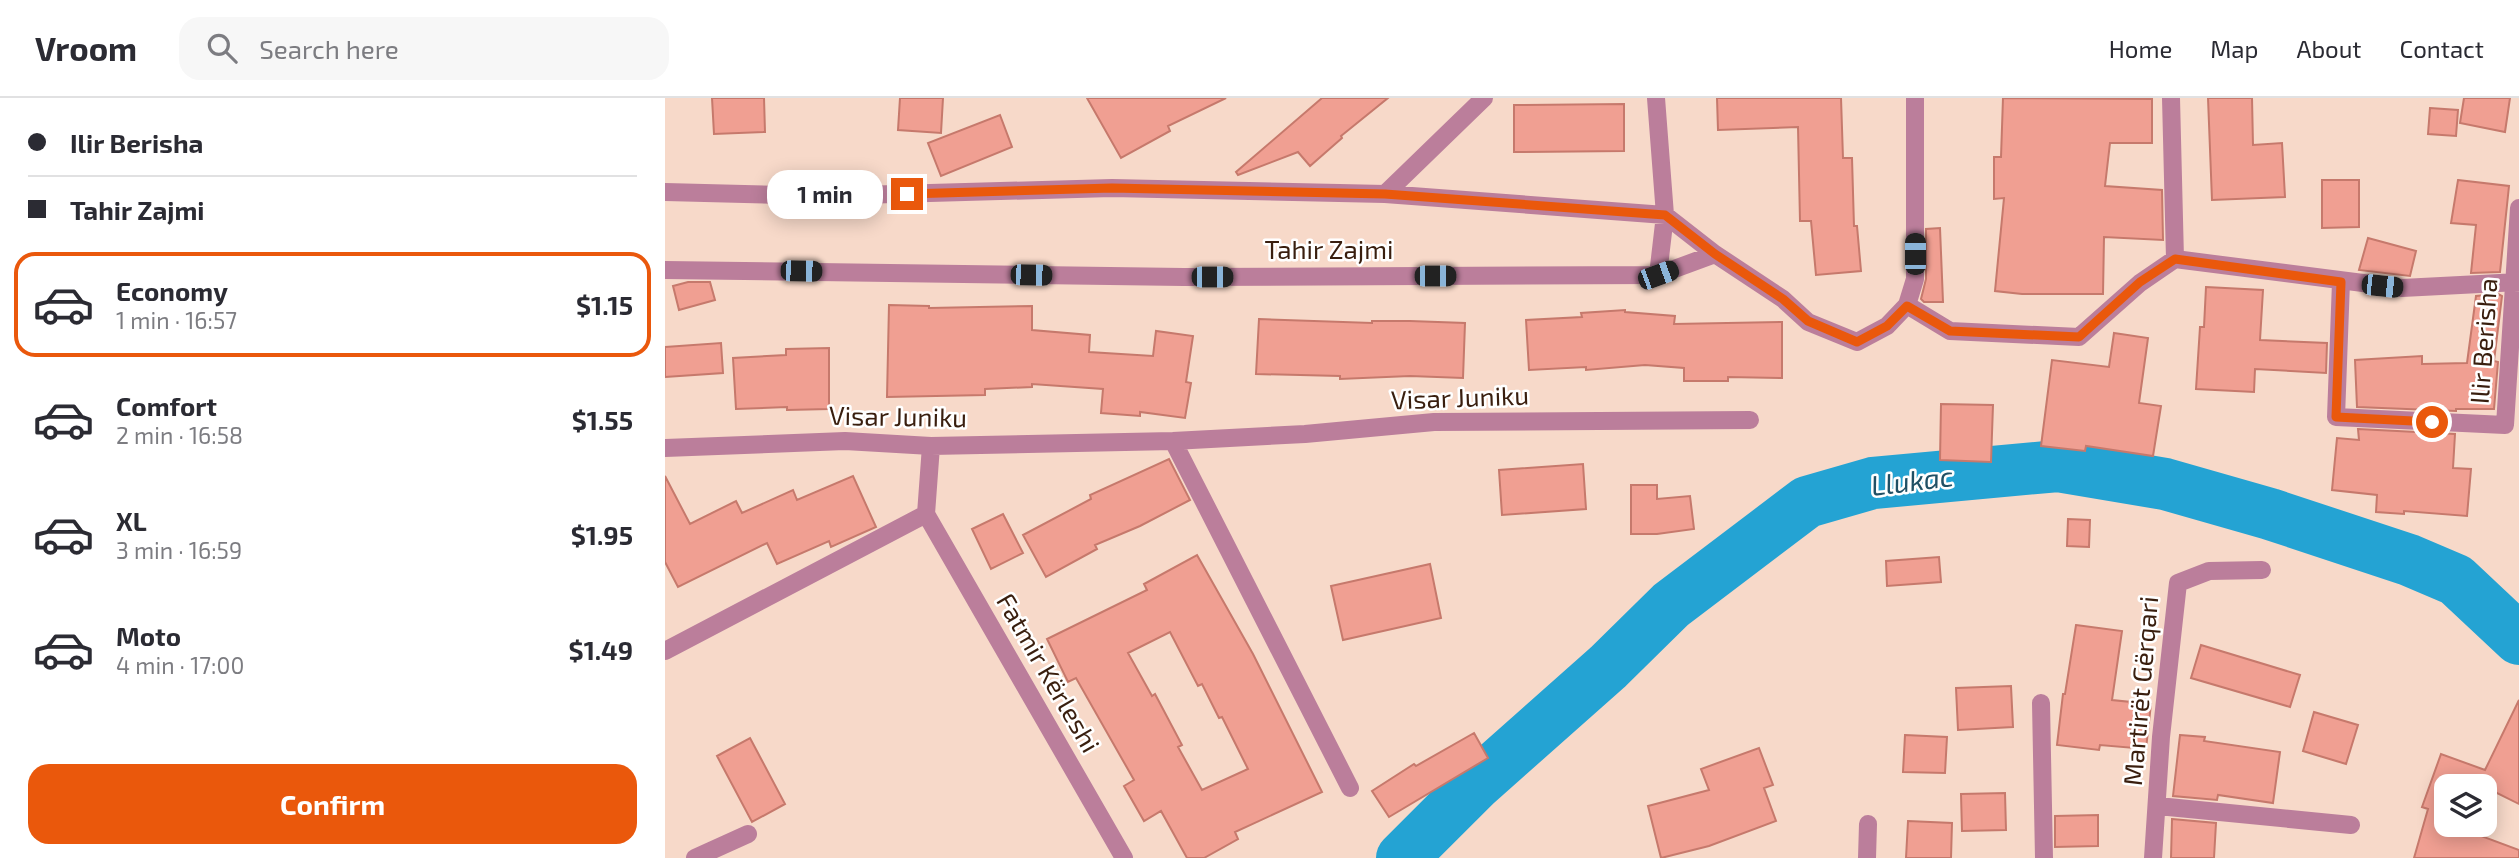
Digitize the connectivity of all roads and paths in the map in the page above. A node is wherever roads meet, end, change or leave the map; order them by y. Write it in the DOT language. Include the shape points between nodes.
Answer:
graph roads {
  1 [pos="1484,98"];
  2 [pos="1656,98"];
  3 [pos="1915,98"];
  4 [pos="2171,98"];
  5 [pos="665,192"];
  6 [pos="1385,194"];
  7 [pos="2519,208"];
  8 [pos="1665,215"];
  9 [pos="1715,254"];
  10 [pos="2175,259"];
  11 [pos="665,270"];
  12 [pos="1658,275"];
  13 [pos="2341,282"];
  14 [pos="2517,283"];
  15 [pos="1907,306"];
  16 [pos="1750,420"];
  17 [pos="1173,440"];
  18 [pos="931,446"];
  19 [pos="665,448"];
  20 [pos="926,514"];
  21 [pos="2262,570"];
  22 [pos="665,651"];
  23 [pos="2041,703"];
  24 [pos="1350,789"];
  25 [pos="2158,806"];
  26 [pos="1868,824"];
  27 [pos="2351,825"];
  28 [pos="748,834"];
  29 [pos="695,858"];
  30 [pos="1124,858"];
  31 [pos="1867,858"];
  32 [pos="2044,858"];
  33 [pos="2153,858"];
  1 -- 6 [label="street"];
  2 -- 8 [label="street"];
  3 -- 15 [label="street" via="1915,279"];
  4 -- 10 [label="street"];
  5 -- 6 [label="street, Tahir Zajmi" via="824,196 1112,188"];
  6 -- 8 [label="street, Tahir Zajmi"];
  7 -- 14 [label="street, Ilir Berisha"];
  8 -- 9 [label="street"];
  8 -- 12 [label="street"];
  9 -- 12 [label="street, Tahir Zajmi"];
  9 -- 15 [label="street" via="1808,321 1857,342 1887,326"];
  10 -- 13 [label="street"];
  10 -- 15 [label="street" via="2140,282 2079,337 1950,331"];
  11 -- 12 [label="street, Tahir Zajmi" via="1184,277"];
  13 -- 14 [label="street" via="2402,288"];
  13 -- 14 [label="street, Ilir Berisha" via="2336,417 2505,425"];
  16 -- 17 [label="street, Visar Juniku" via="1434,422"];
  17 -- 18 [label="street, Visar Juniku"];
  17 -- 24 [label="street"];
  18 -- 19 [label="street, Visar Juniku" via="845,442"];
  18 -- 20 [label="street"];
  20 -- 22 [label="street"];
  20 -- 30 [label="street, Fatmir Kërleshi"];
  21 -- 25 [label="street, Martirët Gërqari" via="2210,571 2178,583"];
  23 -- 32 [label="street"];
  25 -- 27 [label="street, Martirët Gërqari"];
  25 -- 33 [label="street, Martirët Gërqari"];
  26 -- 31 [label="street"];
  28 -- 29 [label="street"];
}
